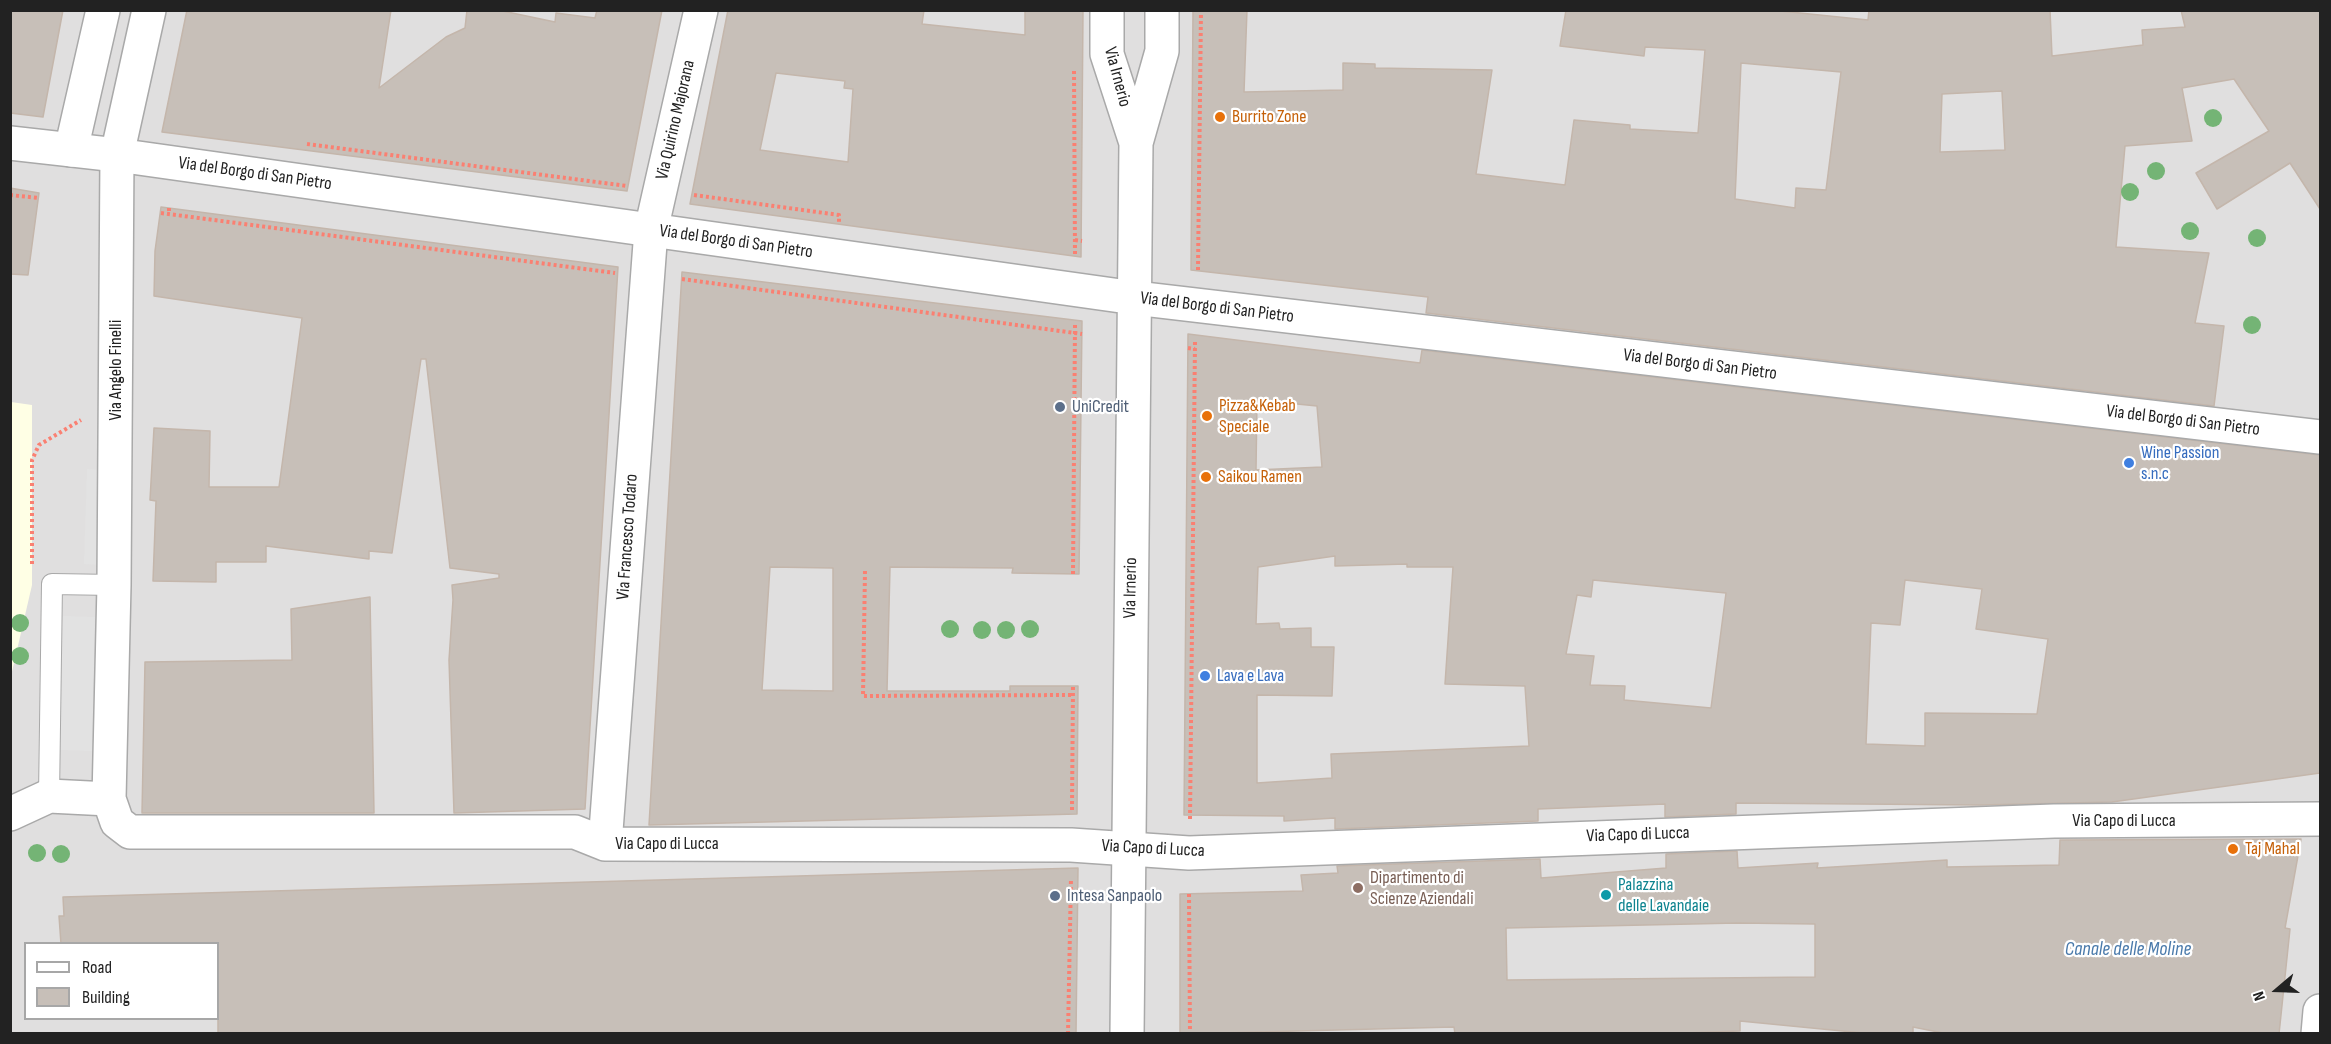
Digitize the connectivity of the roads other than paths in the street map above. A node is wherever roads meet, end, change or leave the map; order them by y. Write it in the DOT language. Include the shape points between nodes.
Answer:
graph roads {
  1 [pos="103,10"];
  2 [pos="148,10"];
  3 [pos="701,10"];
  4 [pos="1107,10"];
  5 [pos="1162,10"];
  6 [pos="10,143"];
  7 [pos="1136,143"];
  8 [pos="72,150"];
  9 [pos="117,155"];
  10 [pos="651,230"];
  11 [pos="1135,298"];
  12 [pos="2320,437"];
  13 [pos="114,585"];
  14 [pos="49,796"];
  15 [pos="109,799"];
  16 [pos="10,814"];
  17 [pos="2320,819"];
  18 [pos="605,844"];
  19 [pos="1128,848"];
  20 [pos="2320,1011"];
  21 [pos="1126,1034"];
  22 [pos="2318,1034"];
  1 -- 8 [label="street"];
  2 -- 9 [label="street"];
  3 -- 10 [label="street, Via Quirino Majorana"];
  4 -- 7 [label="street, Via Irnerio" via="1107,54"];
  5 -- 7 [label="street, Via Irnerio" via="1162,51"];
  6 -- 8 [label="street, Via del Borgo di San Pietro"];
  7 -- 11 [label="street, Via Irnerio"];
  8 -- 9 [label="street, Via del Borgo di San Pietro"];
  9 -- 10 [label="street, Via del Borgo di San Pietro"];
  9 -- 13 [label="street, Via Angelo Finelli"];
  10 -- 11 [label="street, Via del Borgo di San Pietro"];
  10 -- 18 [label="street, Via Francesco Todaro"];
  11 -- 12 [label="street, Via del Borgo di San Pietro"];
  11 -- 19 [label="street, Via Irnerio"];
  13 -- 14 [label="lane" via="52,584"];
  13 -- 15 [label="street, Via Angelo Finelli"];
  14 -- 15 [label="street"];
  14 -- 16 [label="street"];
  15 -- 18 [label="street, Via Capo di Lucca" via="123,829 139,834 574,832"];
  17 -- 19 [label="street, Via Capo di Lucca" via="2054,821 1189,853"];
  18 -- 19 [label="street, Via Capo di Lucca" via="1071,844"];
  19 -- 21 [label="street, Via Irnerio"];
  20 -- 22 [label="street"];
}
